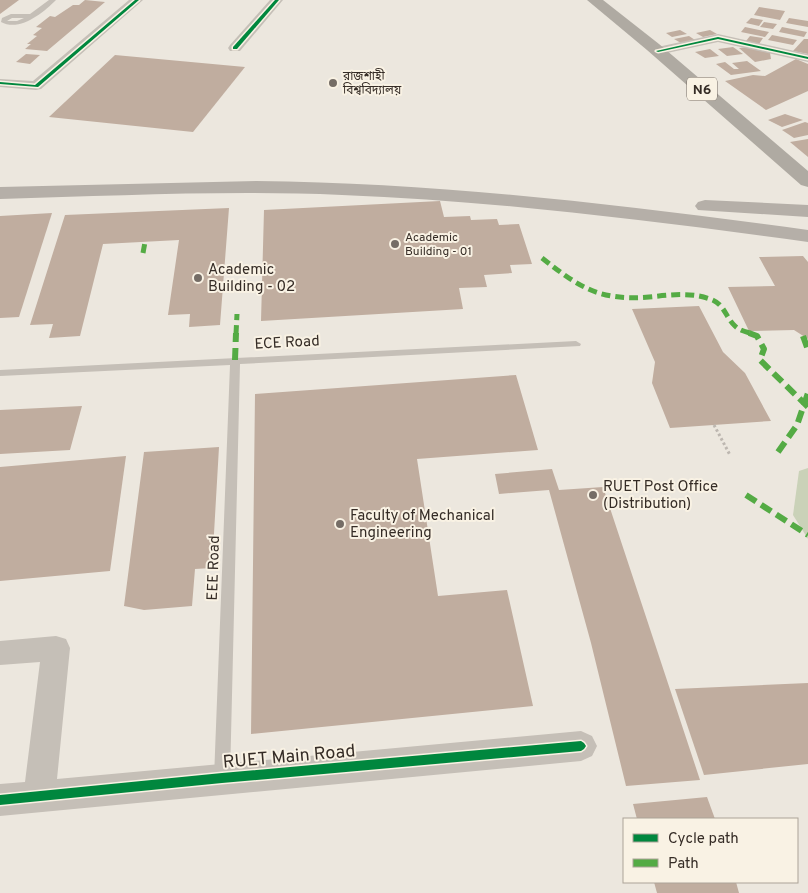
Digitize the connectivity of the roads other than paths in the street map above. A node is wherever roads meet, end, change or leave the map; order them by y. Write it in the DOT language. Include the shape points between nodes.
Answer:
graph roads {
  1 [pos="52,0"];
  2 [pos="137,0"];
  3 [pos="277,0"];
  4 [pos="594,0"];
  5 [pos="30,16"];
  6 [pos="84,25"];
  7 [pos="105,27"];
  8 [pos="235,48"];
  9 [pos="658,51"];
  10 [pos="808,58"];
  11 [pos="0,83"];
  12 [pos="808,180"];
  13 [pos="0,182"];
  14 [pos="0,193"];
  15 [pos="808,211"];
  16 [pos="808,236"];
  17 [pos="576,344"];
  18 [pos="235,360"];
  19 [pos="0,373"];
  20 [pos="0,653"];
  21 [pos="582,746"];
  22 [pos="222,778"];
  23 [pos="39,796"];
  24 [pos="0,800"];
  1 -- 5 [label="lane"];
  2 -- 7 [label="street"];
  3 -- 8 [label="street"];
  4 -- 9 [label="highway, N6"];
  6 -- 7 [label="street" via="103,22"];
  7 -- 11 [label="street" via="36,86"];
  9 -- 10 [label="street" via="718,38"];
  9 -- 12 [label="highway, N6"];
  13 -- 15 [label="main road" via="249,176 348,178 483,186 721,208"];
  14 -- 16 [label="main road" via="245,187 341,189 476,197"];
  17 -- 18 [label="lane, ECE Road"];
  18 -- 19 [label="lane, ECE Road"];
  18 -- 22 [label="lane, EEE Road"];
  20 -- 23 [label="street" via="56,648"];
  21 -- 22 [label="street, RUET Main Road"];
  22 -- 23 [label="street, RUET Main Road"];
  23 -- 24 [label="street, RUET Main Road"];
}
